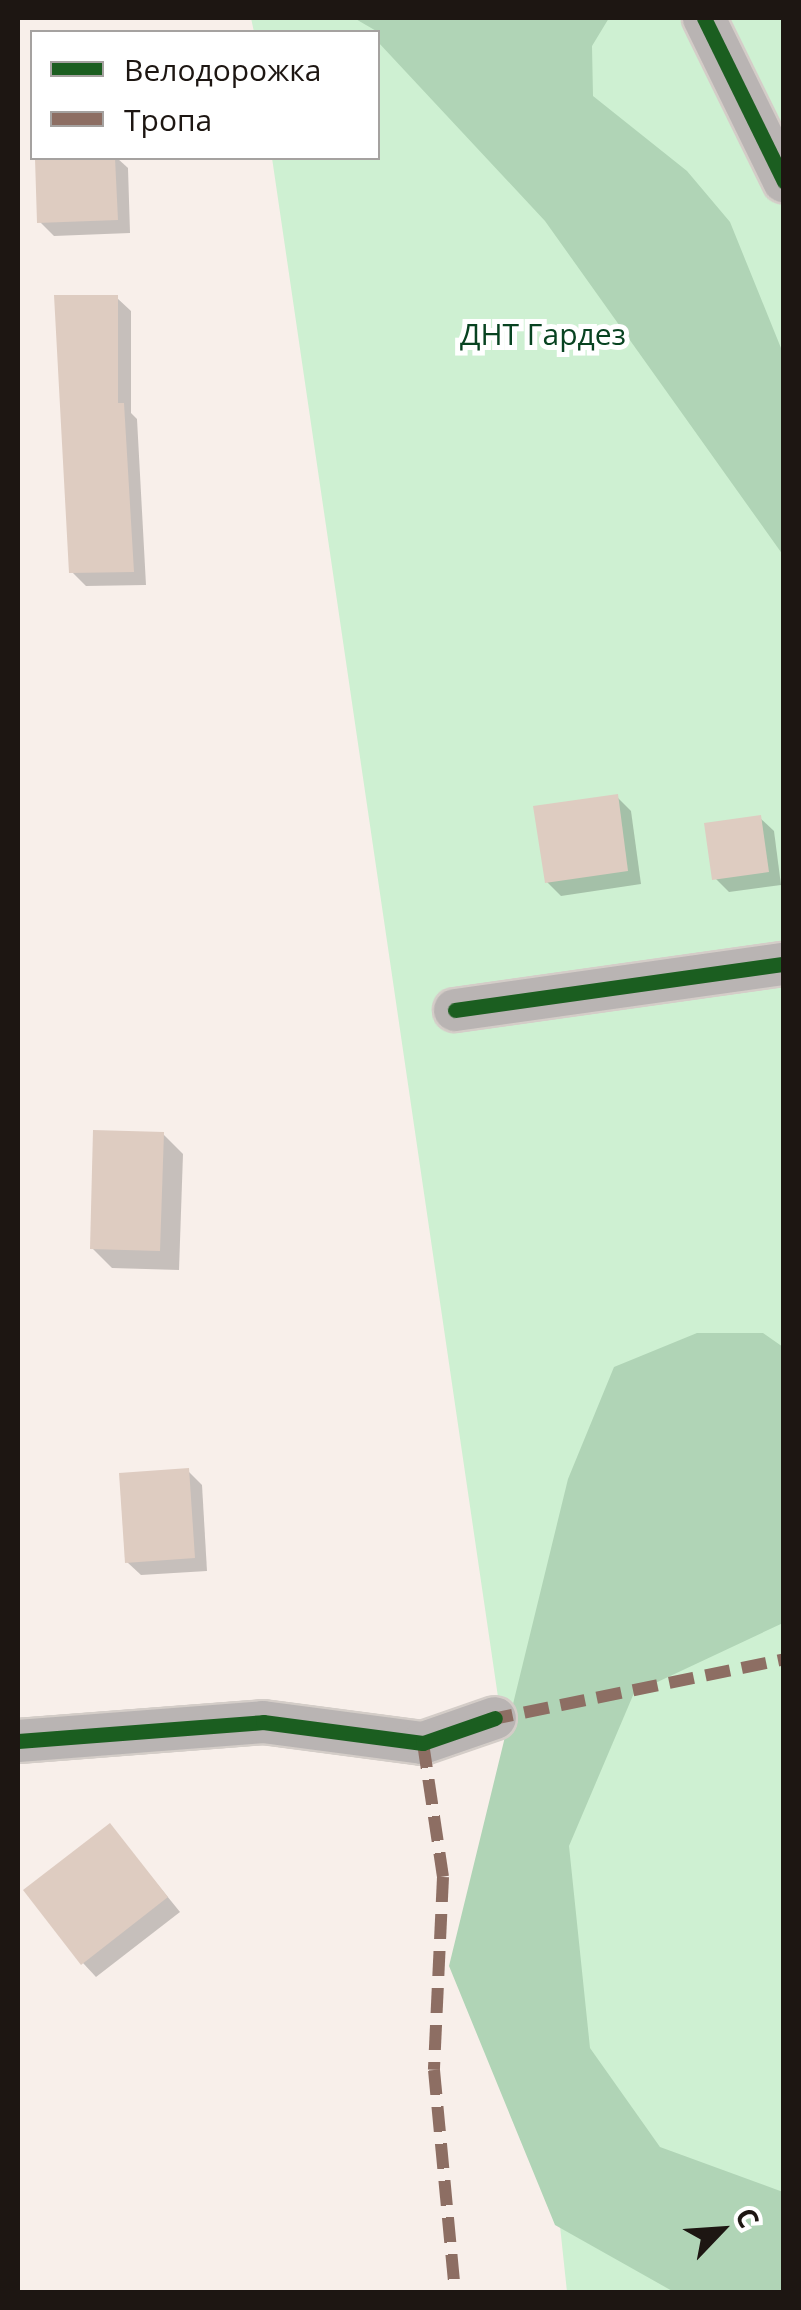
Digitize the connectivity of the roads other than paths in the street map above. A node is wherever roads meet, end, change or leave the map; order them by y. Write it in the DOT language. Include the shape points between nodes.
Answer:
graph roads {
  1 [pos="704,18"];
  2 [pos="784,180"];
  3 [pos="784,964"];
  4 [pos="455,1010"];
  5 [pos="18,1717"];
  6 [pos="495,1718"];
  7 [pos="18,1742"];
  1 -- 2 [label="street"];
  3 -- 4 [label="street"];
  5 -- 7 [label="street"];
  6 -- 7 [label="street" via="423,1743 264,1722"];
}
